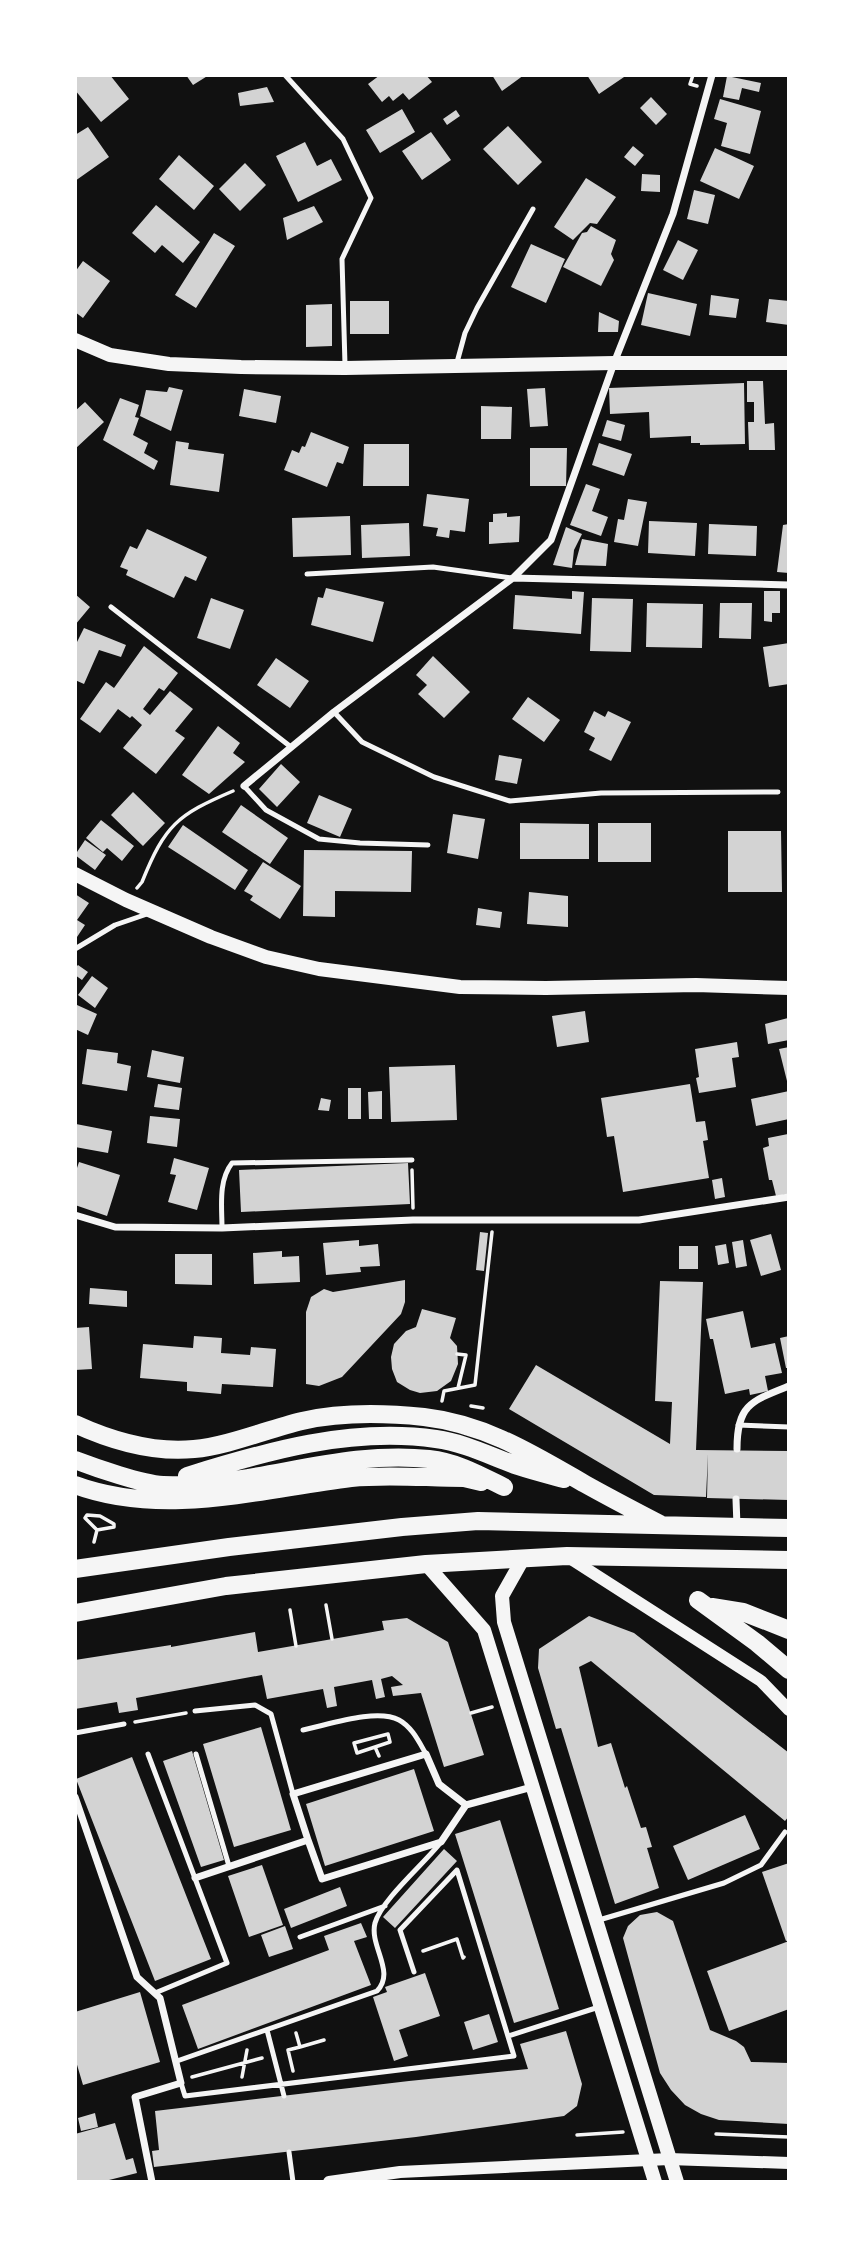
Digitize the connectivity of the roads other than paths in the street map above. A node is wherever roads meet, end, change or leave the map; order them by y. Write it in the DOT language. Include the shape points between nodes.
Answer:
graph roads {
  1 [pos="285,75"];
  2 [pos="712,75"];
  3 [pos="533,209"];
  4 [pos="75,340"];
  5 [pos="614,363"];
  6 [pos="789,363"];
  7 [pos="456,366"];
  8 [pos="345,369"];
  9 [pos="307,575"];
  10 [pos="513,578"];
  11 [pos="789,585"];
  12 [pos="110,607"];
  13 [pos="334,712"];
  14 [pos="291,747"];
  15 [pos="244,786"];
  16 [pos="778,792"];
  17 [pos="428,845"];
  18 [pos="75,873"];
  19 [pos="153,912"];
  20 [pos="75,949"];
  21 [pos="789,988"];
  22 [pos="412,1160"];
  23 [pos="789,1197"];
  24 [pos="75,1215"];
  25 [pos="222,1228"];
  26 [pos="789,1386"];
  27 [pos="75,1424"];
  28 [pos="738,1425"];
  29 [pos="789,1427"];
  30 [pos="737,1449"];
  31 [pos="75,1460"];
  32 [pos="75,1485"];
  33 [pos="161,1485"];
  34 [pos="587,1485"];
  35 [pos="737,1499"];
  36 [pos="663,1526"];
  37 [pos="737,1527"];
  38 [pos="789,1528"];
  39 [pos="567,1556"];
  40 [pos="524,1557"];
  41 [pos="789,1560"];
  42 [pos="426,1564"];
  43 [pos="75,1569"];
  44 [pos="75,1613"];
  45 [pos="789,1630"];
  46 [pos="789,1670"];
  47 [pos="789,1710"];
  48 [pos="195,1712"];
  49 [pos="124,1724"];
  50 [pos="303,1730"];
  51 [pos="75,1733"];
  52 [pos="148,1754"];
  53 [pos="196,1754"];
  54 [pos="426,1755"];
  55 [pos="532,1787"];
  56 [pos="293,1794"];
  57 [pos="75,1797"];
  58 [pos="466,1805"];
  59 [pos="785,1832"];
  60 [pos="308,1840"];
  61 [pos="441,1842"];
  62 [pos="229,1866"];
  63 [pos="195,1878"];
  64 [pos="385,1906"];
  65 [pos="596,1920"];
  66 [pos="300,1937"];
  67 [pos="414,1972"];
  68 [pos="155,1993"];
  69 [pos="600,2007"];
  70 [pos="267,2030"];
  71 [pos="508,2036"];
  72 [pos="177,2061"];
  73 [pos="181,2083"];
  74 [pos="281,2084"];
  75 [pos="284,2096"];
  76 [pos="289,2152"];
  77 [pos="669,2159"];
  78 [pos="647,2161"];
  79 [pos="789,2163"];
  80 [pos="152,2182"];
  81 [pos="293,2182"];
  82 [pos="329,2182"];
  83 [pos="655,2182"];
  84 [pos="677,2182"];
  1 -- 8 [label="lane" via="343,139 371,198 342,259"];
  2 -- 5 [label="street" via="673,214"];
  3 -- 7 [label="lane" via="477,308"];
  4 -- 8 [label="main road" via="110,355 169,364"];
  5 -- 6 [label="main road"];
  5 -- 7 [label="main road"];
  5 -- 10 [label="street" via="551,540"];
  7 -- 8 [label="main road"];
  9 -- 10 [label="lane" via="433,567"];
  10 -- 11 [label="street"];
  10 -- 13 [label="street"];
  12 -- 14 [label="lane"];
  13 -- 14 [label="street"];
  13 -- 16 [label="lane" via="362,742 434,777 510,801 601,793"];
  14 -- 15 [label="street"];
  15 -- 17 [label="lane" via="267,810 319,839"];
  18 -- 19 [label="main road"];
  19 -- 20 [label="lane" via="115,925"];
  19 -- 21 [label="main road" via="266,957 319,969 460,987"];
  22 -- 25 [label="lane" via="232,1163 223,1180"];
  23 -- 25 [label="street" via="639,1220 413,1220"];
  24 -- 25 [label="street" via="115,1227"];
  26 -- 28 [label="street" via="755,1399"];
  27 -- 34 [label="main road" via="144,1447 194,1449 305,1420 355,1415 424,1417 490,1432"];
  28 -- 29 [label="lane"];
  28 -- 30 [label="street"];
  31 -- 33 [label="main road"];
  32 -- 33 [label="main road" via="159,1500 212,1499 355,1478 464,1478 504,1487 464,1467 430,1459 344,1461 211,1482"];
  33 -- 34 [label="main road" via="260,1455 355,1436 465,1445"];
  34 -- 36 [label="main road"];
  35 -- 37 [label="street"];
  36 -- 37 [label="main road"];
  36 -- 43 [label="main road" via="478,1521 229,1546"];
  37 -- 38 [label="main road"];
  39 -- 40 [label="main road"];
  39 -- 41 [label="main road"];
  39 -- 47 [label="street" via="761,1681"];
  40 -- 42 [label="main road"];
  40 -- 65 [label="main road" via="502,1596 504,1622"];
  42 -- 44 [label="main road" via="226,1586"];
  42 -- 55 [label="main road" via="484,1630"];
  45 -- 46 [label="main road" via="703,1603"];
  48 -- 56 [label="lane" via="255,1705 271,1714"];
  49 -- 51 [label="lane"];
  50 -- 54 [label="lane" via="379,1714 400,1720"];
  52 -- 63 [label="lane"];
  53 -- 62 [label="lane"];
  54 -- 56 [label="street"];
  54 -- 58 [label="street" via="439,1784"];
  55 -- 58 [label="street"];
  55 -- 69 [label="main road"];
  56 -- 60 [label="street"];
  57 -- 68 [label="street" via="137,1977"];
  58 -- 61 [label="street"];
  59 -- 65 [label="lane" via="761,1865 724,1883"];
  60 -- 61 [label="street" via="322,1879"];
  60 -- 62 [label="street"];
  61 -- 64 [label="lane"];
  62 -- 63 [label="street"];
  63 -- 68 [label="lane" via="227,1963"];
  64 -- 66 [label="lane"];
  64 -- 70 [label="lane" via="374,1929 385,1975 382,1987"];
  65 -- 77 [label="main road"];
  67 -- 71 [label="lane" via="400,1930 457,1870"];
  68 -- 72 [label="street"];
  69 -- 71 [label="lane"];
  69 -- 78 [label="main road"];
  70 -- 72 [label="lane"];
  70 -- 74 [label="lane"];
  71 -- 74 [label="lane" via="514,2056"];
  72 -- 73 [label="street"];
  73 -- 74 [label="lane" via="185,2096"];
  73 -- 80 [label="street" via="135,2097"];
  74 -- 75 [label="lane"];
  76 -- 81 [label="lane"];
  77 -- 78 [label="street"];
  77 -- 79 [label="street"];
  77 -- 84 [label="main road"];
  78 -- 82 [label="street" via="400,2172"];
  78 -- 83 [label="main road"];
}
